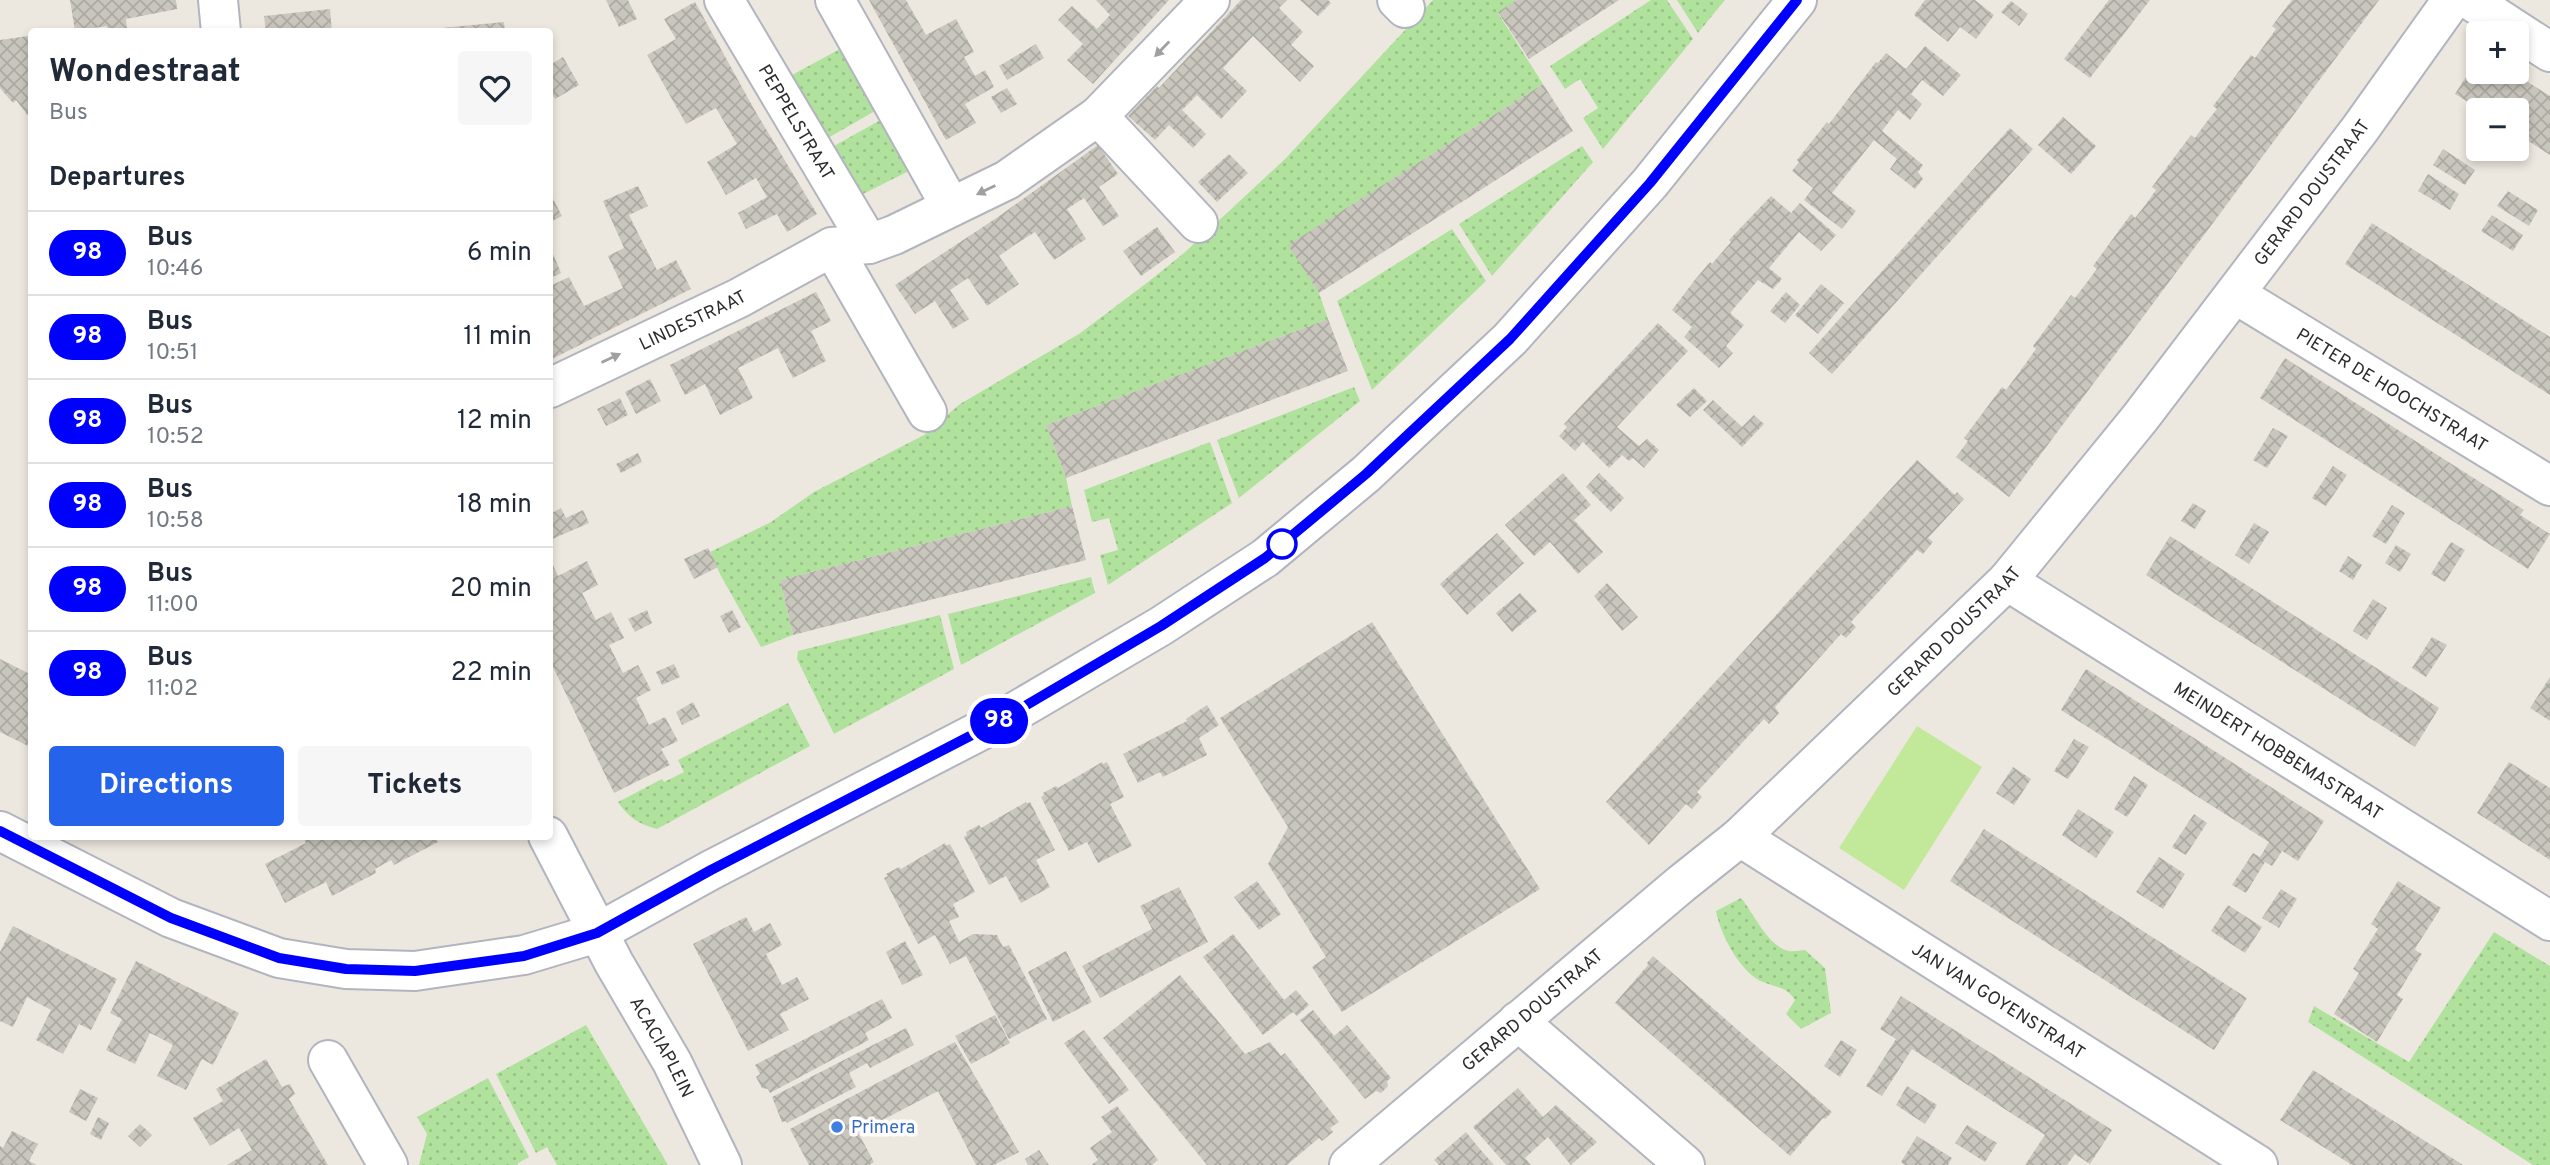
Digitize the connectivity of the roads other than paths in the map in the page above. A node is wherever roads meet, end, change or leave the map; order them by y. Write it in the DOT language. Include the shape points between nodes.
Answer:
graph roads {
  1 [pos="218,0"];
  2 [pos="724,0"];
  3 [pos="835,0"];
  4 [pos="1210,0"];
  5 [pos="1797,0"];
  6 [pos="2452,0"];
  7 [pos="2470,0"];
  8 [pos="221,28"];
  9 [pos="2550,52"];
  10 [pos="1098,116"];
  11 [pos="951,207"];
  12 [pos="1198,223"];
  13 [pos="851,246"];
  14 [pos="2235,293"];
  15 [pos="553,387"];
  16 [pos="927,412"];
  17 [pos="2550,486"];
  18 [pos="2007,580"];
  19 [pos="0,831"];
  20 [pos="1740,837"];
  21 [pos="550,840"];
  22 [pos="2550,921"];
  23 [pos="597,933"];
  24 [pos="1518,1021"];
  25 [pos="328,1060"];
  26 [pos="388,1165"];
  27 [pos="722,1165"];
  28 [pos="1349,1165"];
  29 [pos="1685,1165"];
  30 [pos="2258,1165"];
  1 -- 8 [label="street"];
  2 -- 13 [label="street, PEPPELSTRAAT"];
  3 -- 11 [label="street"];
  4 -- 10 [label="street, LINDESTRAAT, one-way"];
  5 -- 23 [label="street" via="1650,183 1510,339 1366,474 1265,558 1161,626 1001,720"];
  6 -- 14 [label="street, GERARD DOUSTRAAT"];
  7 -- 9 [label="street"];
  10 -- 11 [label="street, LINDESTRAAT, one-way" via="1007,180"];
  10 -- 12 [label="street"];
  11 -- 13 [label="street, LINDESTRAAT" via="894,235"];
  15 -- 13 [label="street, LINDESTRAAT, one-way"];
  13 -- 16 [label="street"];
  14 -- 17 [label="street, PIETER DE HOOCHSTRAAT"];
  14 -- 18 [label="street, GERARD DOUSTRAAT"];
  18 -- 20 [label="street, GERARD DOUSTRAAT"];
  18 -- 22 [label="street, MEINDERT HOBBEMASTRAAT"];
  19 -- 23 [label="street" via="171,918 279,958 346,969 415,971 524,956"];
  20 -- 24 [label="street, GERARD DOUSTRAAT"];
  20 -- 30 [label="street, JAN VAN GOYENSTRAAT"];
  21 -- 23 [label="street, ACACIAPLEIN"];
  23 -- 27 [label="street, ACACIAPLEIN" via="672,1062"];
  24 -- 28 [label="street, GERARD DOUSTRAAT"];
  24 -- 29 [label="street"];
  25 -- 26 [label="street"];
}
